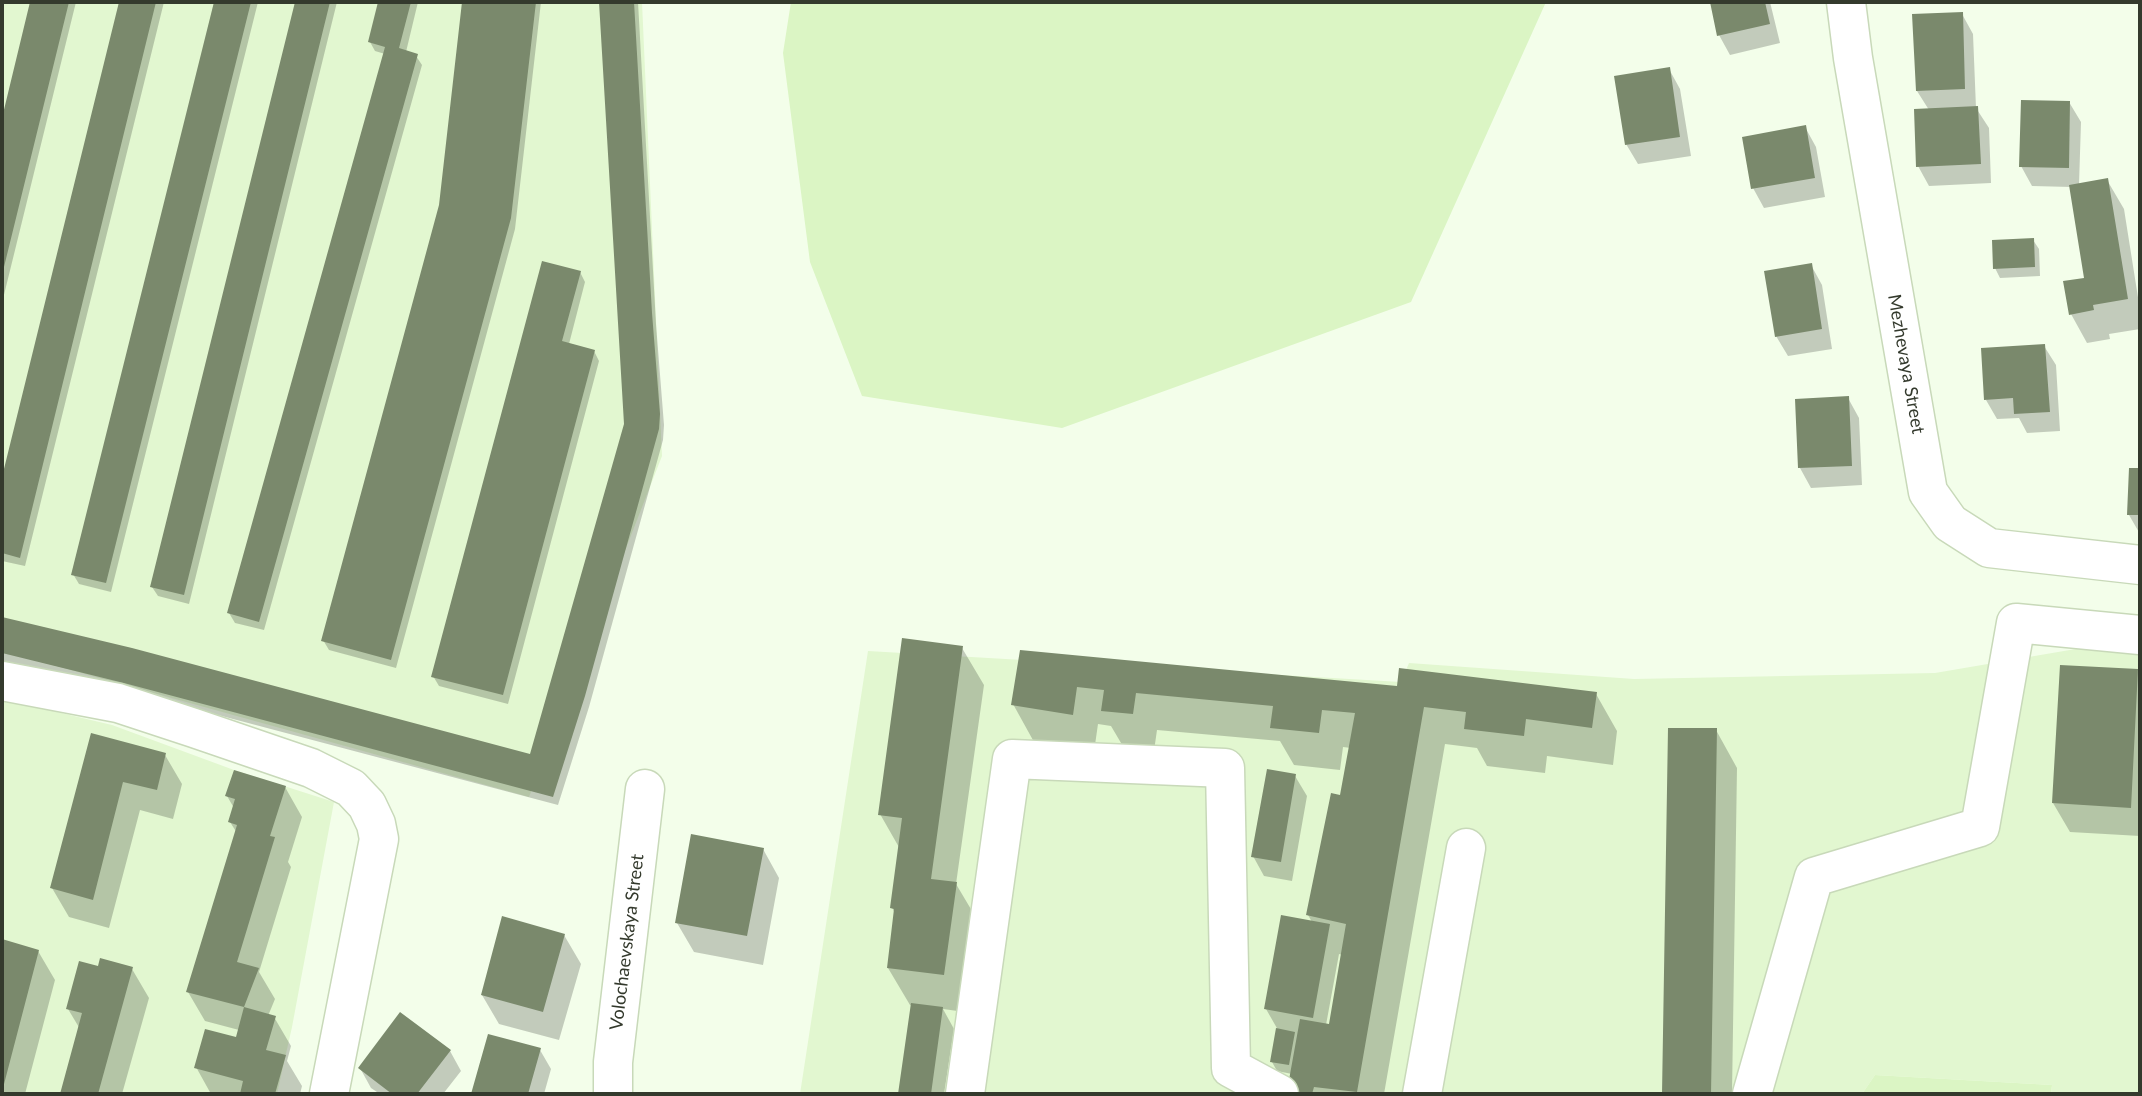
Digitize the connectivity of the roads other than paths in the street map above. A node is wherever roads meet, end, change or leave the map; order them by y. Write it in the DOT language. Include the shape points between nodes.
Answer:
graph roads {
  1 [pos="1846,2"];
  2 [pos="2140,565"];
  3 [pos="2140,635"];
  4 [pos="2,681"];
  5 [pos="645,789"];
  6 [pos="1466,848"];
  7 [pos="329,1094"];
  8 [pos="613,1094"];
  9 [pos="965,1094"];
  10 [pos="1279,1094"];
  11 [pos="1423,1094"];
  12 [pos="1752,1094"];
  1 -- 2 [label="street, Mezhevaya Street" via="1928,492 1950,523 1989,548"];
  3 -- 12 [label="street" via="2016,623 1980,827 1814,877"];
  4 -- 7 [label="street" via="118,703 194,727 311,768 351,789 367,805 379,839"];
  5 -- 8 [label="street, Volochaevskaya Street"];
  6 -- 11 [label="street"];
  9 -- 10 [label="street" via="1012,759 1224,768 1231,1068"];
}
